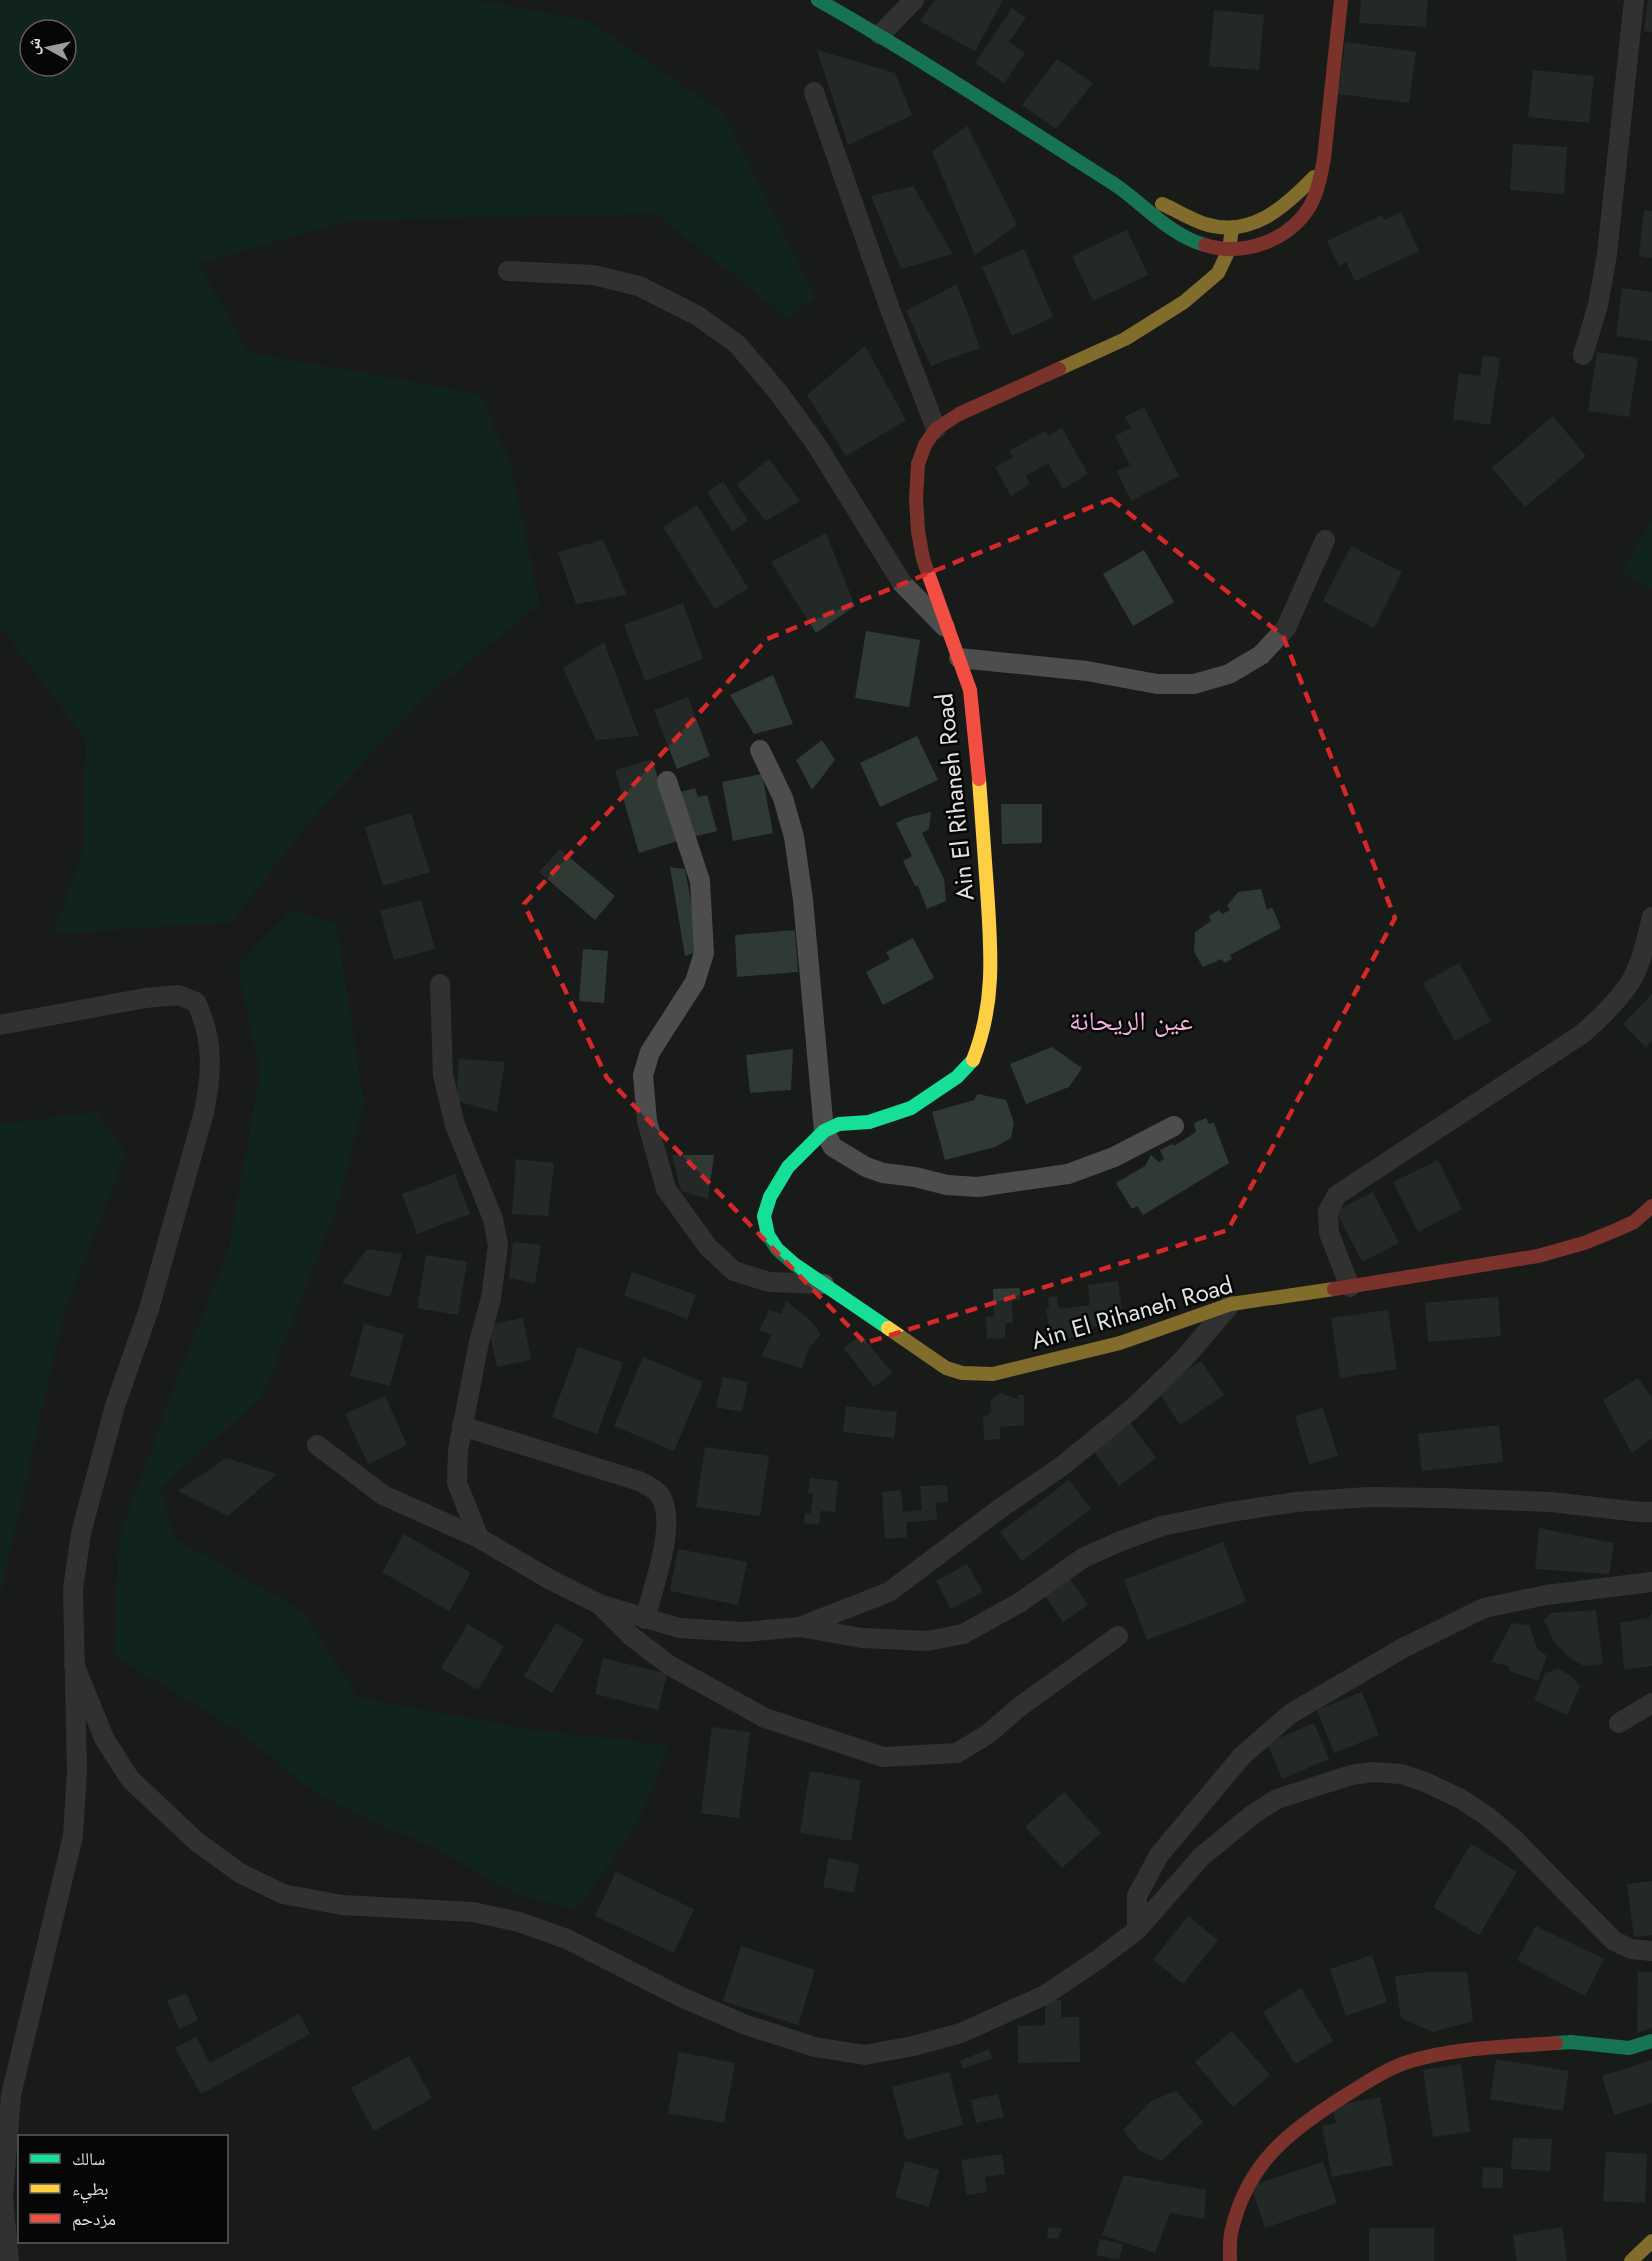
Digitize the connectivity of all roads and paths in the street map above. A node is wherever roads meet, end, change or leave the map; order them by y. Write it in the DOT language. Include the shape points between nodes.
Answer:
graph roads {
  1 [pos="818,0"];
  2 [pos="914,0"];
  3 [pos="1341,0"];
  4 [pos="1634,0"];
  5 [pos="834,6"];
  6 [pos="880,35"];
  7 [pos="814,92"];
  8 [pos="1321,170"];
  9 [pos="1126,192"];
  10 [pos="1206,224"];
  11 [pos="1232,228"];
  12 [pos="1229,250"];
  13 [pos="1200,256"];
  14 [pos="508,271"];
  15 [pos="1200,290"];
  16 [pos="1583,355"];
  17 [pos="936,429"];
  18 [pos="1325,540"];
  19 [pos="951,633"];
  20 [pos="959,658"];
  21 [pos="760,750"];
  22 [pos="666,781"];
  23 [pos="1652,917"];
  24 [pos="440,984"];
  25 [pos="0,1025"];
  26 [pos="1174,1126"];
  27 [pos="836,1136"];
  28 [pos="1652,1206"];
  29 [pos="824,1284"];
  30 [pos="1350,1287"];
  31 [pos="1231,1304"];
  32 [pos="462,1426"];
  33 [pos="317,1445"];
  34 [pos="1652,1512"];
  35 [pos="479,1538"];
  36 [pos="1652,1582"];
  37 [pos="599,1604"];
  38 [pos="645,1618"];
  39 [pos="800,1627"];
  40 [pos="1118,1636"];
  41 [pos="74,1664"];
  42 [pos="1652,1703"];
  43 [pos="1619,1723"];
  44 [pos="1137,1930"];
  45 [pos="1652,1951"];
  46 [pos="1652,2041"];
  47 [pos="1652,2241"];
  48 [pos="9,2261"];
  49 [pos="1230,2261"];
  50 [pos="1631,2261"];
  1 -- 5 [label="street"];
  2 -- 6 [label="street"];
  3 -- 8 [label="street"];
  4 -- 16 [label="street" via="1607,254 1598,305"];
  5 -- 6 [label="street"];
  6 -- 9 [label="street"];
  7 -- 17 [label="street"];
  8 -- 11 [label="street" via="1258,224"];
  8 -- 12 [label="street" via="1311,204 1291,229 1267,244"];
  9 -- 10 [label="street"];
  9 -- 13 [label="street"];
  10 -- 11 [label="street"];
  10 -- 13 [label="street"];
  11 -- 12 [label="street, Ain El Rihaneh Road"];
  12 -- 13 [label="street"];
  12 -- 15 [label="street, Ain El Rihaneh Road" via="1218,273"];
  13 -- 15 [label="street"];
  14 -- 19 [label="street" via="593,275 639,286 698,316 737,344 816,444 902,582"];
  15 -- 17 [label="street, Ain El Rihaneh Road" via="1125,339 958,414"];
  17 -- 19 [label="street, Ain El Rihaneh Road" via="924,445 918,464 918,531 923,559"];
  18 -- 20 [label="street" via="1286,628 1261,655 1229,674 1194,684 1157,684 1075,670"];
  19 -- 20 [label="street, Ain El Rihaneh Road"];
  20 -- 27 [label="street, Ain El Rihaneh Road" via="970,690 986,862 990,994 983,1034 972,1062 957,1077 911,1108"];
  21 -- 27 [label="street" via="783,798 794,837 818,1078 822,1103"];
  22 -- 29 [label="street" via="700,881 704,953 695,982 650,1052 643,1075 647,1121 666,1189 708,1247 734,1271 769,1282"];
  23 -- 30 [label="street" via="1629,986 1582,1034 1337,1195 1328,1211 1329,1233"];
  24 -- 32 [label="street" via="442,1075 455,1125 489,1209 498,1245 491,1298"];
  25 -- 41 [label="street" via="178,995 196,1002 209,1037 211,1079 204,1112 81,1533 73,1588"];
  26 -- 27 [label="street" via="1113,1157 1068,1174 978,1187 947,1185 866,1167"];
  27 -- 29 [label="street, Ain El Rihaneh Road" via="788,1167 764,1216 768,1235 777,1249"];
  28 -- 30 [label="street, Ain El Rihaneh Road" via="1634,1222 1614,1231 1538,1256"];
  29 -- 31 [label="street, Ain El Rihaneh Road" via="946,1368 962,1373 993,1374 1019,1369 1120,1343"];
  30 -- 31 [label="street, Ain El Rihaneh Road"];
  31 -- 39 [label="street" via="1182,1361 1132,1409 1062,1466 890,1592"];
  32 -- 35 [label="street" via="457,1483"];
  32 -- 38 [label="street" via="639,1480 661,1494 668,1516 666,1536"];
  33 -- 35 [label="street" via="383,1495"];
  34 -- 39 [label="street" via="1551,1502 1440,1498 1296,1502 1162,1526 1121,1541 1083,1558 1019,1603 963,1634 928,1641 886,1640"];
  35 -- 37 [label="street"];
  36 -- 44 [label="street" via="1546,1595 1484,1608 1403,1648 1290,1714 1242,1756 1159,1855 1137,1896"];
  37 -- 38 [label="street"];
  37 -- 40 [label="street" via="631,1636 669,1665 765,1718 883,1757 957,1753"];
  38 -- 39 [label="street" via="678,1628 744,1632"];
  41 -- 44 [label="street" via="104,1738 130,1779 197,1842 240,1873 283,1894 342,1905 473,1912 519,1922 567,1939 746,2025 815,2047 865,2055 961,2033 1045,1995"];
  41 -- 48 [label="street" via="77,1771 73,1836 11,2095 3,2198"];
  42 -- 43 [label="street"];
  44 -- 45 [label="street" via="1201,1857 1252,1815 1277,1799 1351,1775 1373,1772 1401,1774 1461,1799 1514,1839 1614,1941 1631,1949"];
  46 -- 49 [label="street" via="1629,2048 1571,2042 1474,2049 1411,2061 1372,2079 1312,2117 1266,2159 1243,2196 1231,2231"];
  47 -- 50 [label="street"];
}
